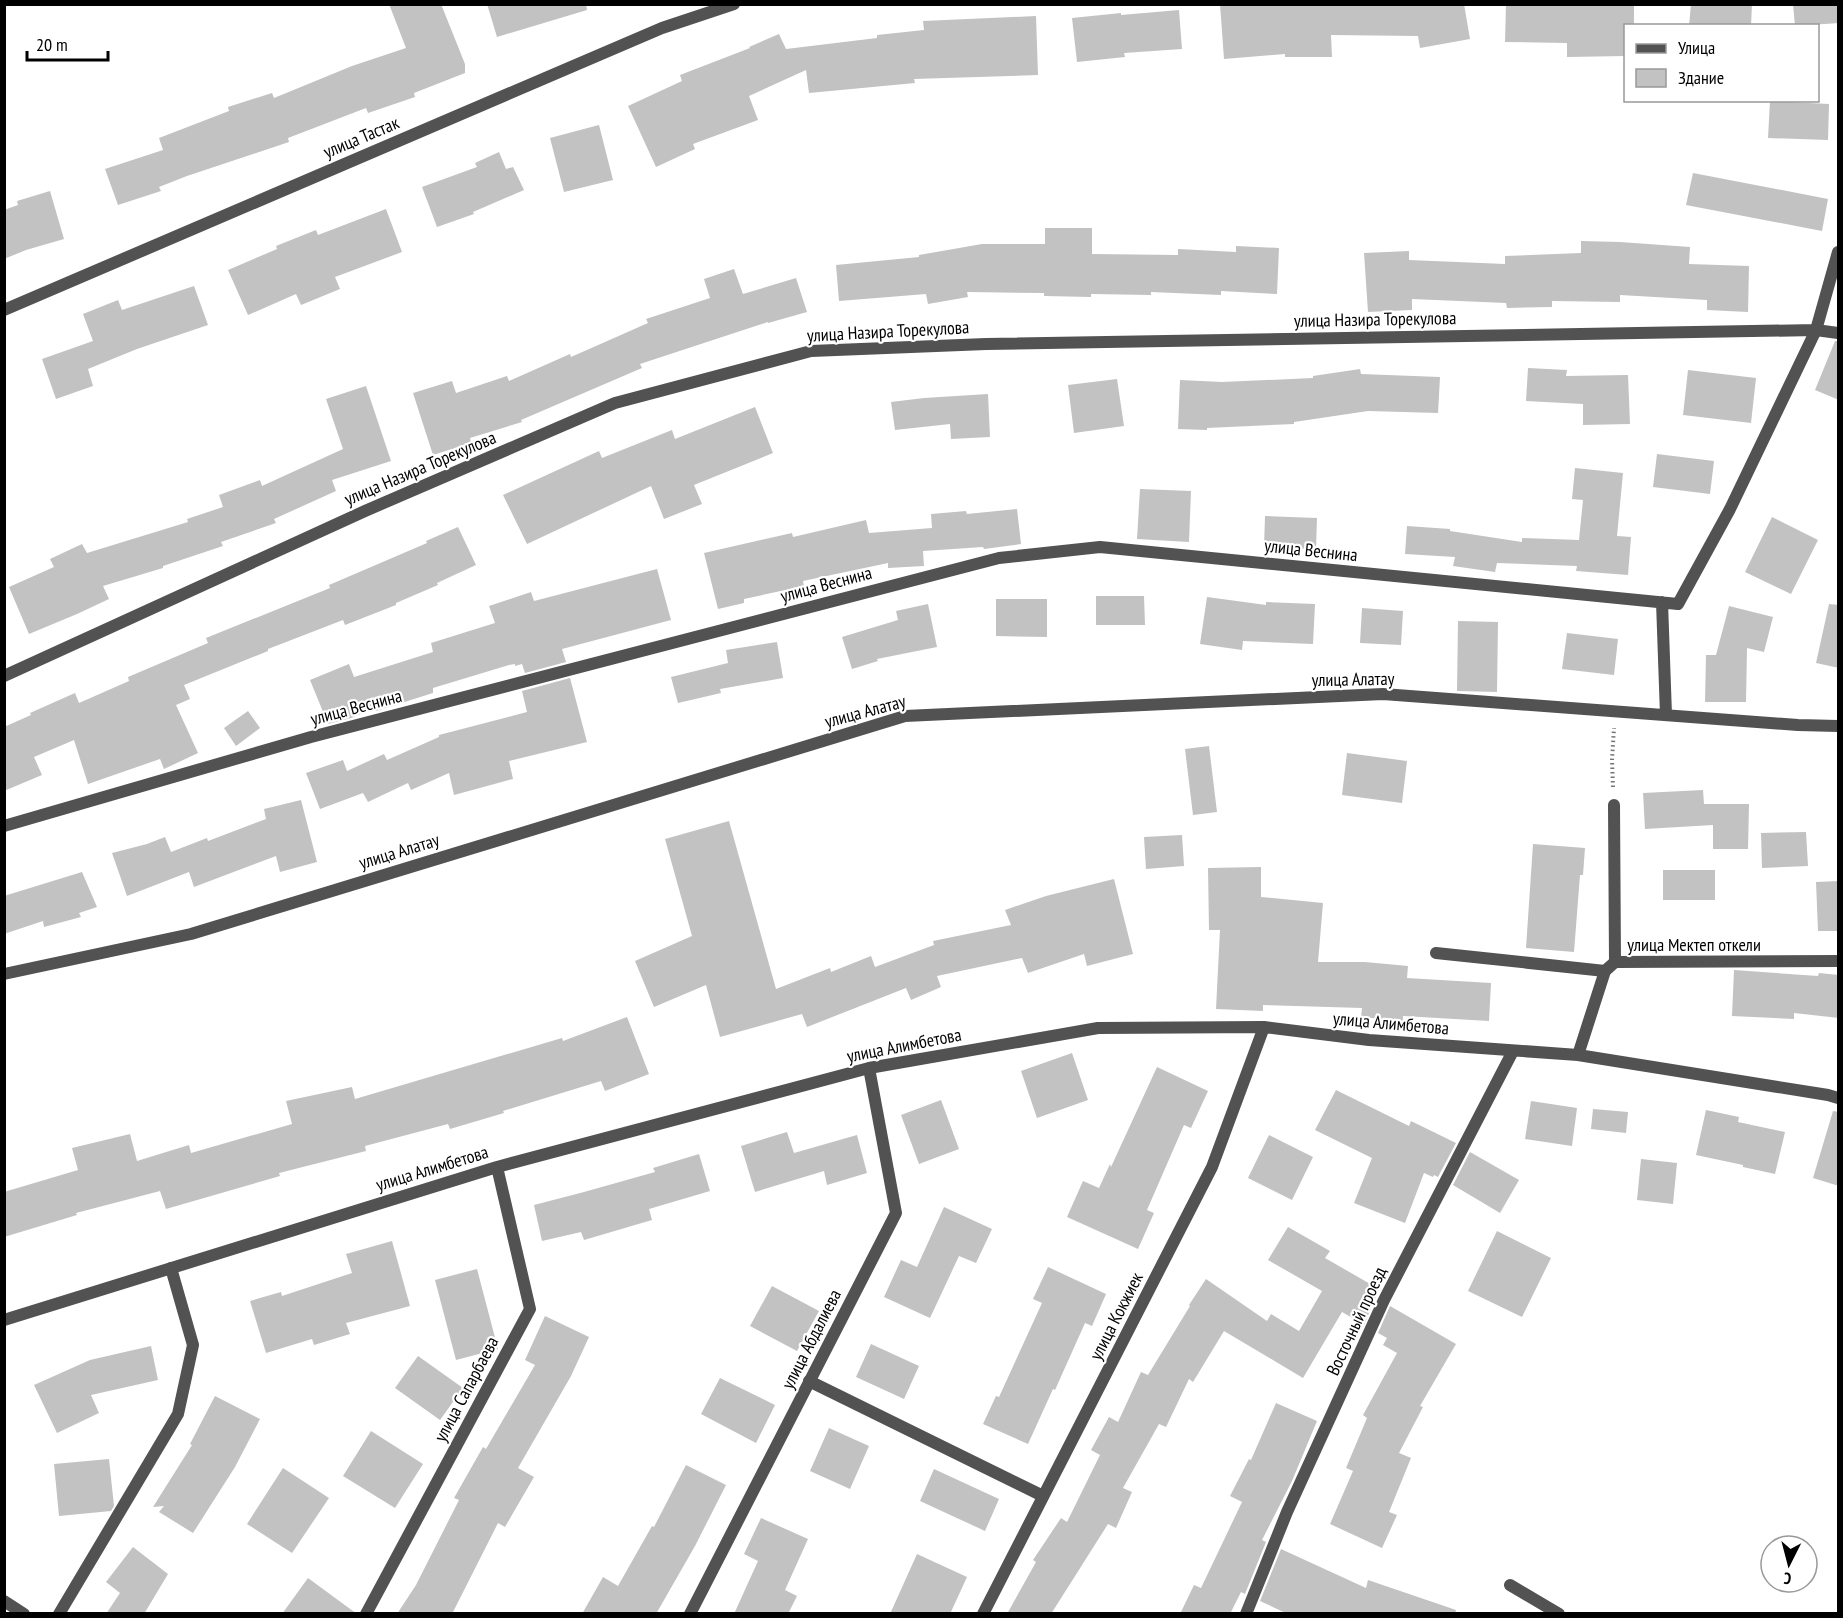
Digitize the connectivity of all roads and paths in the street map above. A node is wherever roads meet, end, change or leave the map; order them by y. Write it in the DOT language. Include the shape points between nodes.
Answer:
graph roads {
  1 [pos="734,4"];
  2 [pos="1839,252"];
  3 [pos="4,310"];
  4 [pos="1816,330"];
  5 [pos="1839,333"];
  6 [pos="1662,602"];
  7 [pos="4,676"];
  8 [pos="1666,716"];
  9 [pos="1614,720"];
  10 [pos="1839,726"];
  11 [pos="1614,806"];
  12 [pos="4,826"];
  13 [pos="1436,953"];
  14 [pos="1839,961"];
  15 [pos="1615,962"];
  16 [pos="1605,971"];
  17 [pos="4,974"];
  18 [pos="1264,1027"];
  19 [pos="1514,1051"];
  20 [pos="1578,1055"];
  21 [pos="869,1068"];
  22 [pos="1839,1098"];
  23 [pos="497,1167"];
  24 [pos="171,1268"];
  25 [pos="4,1320"];
  26 [pos="809,1381"];
  27 [pos="1043,1496"];
  28 [pos="1510,1586"];
  29 [pos="4,1601"];
  30 [pos="24,1614"];
  31 [pos="59,1614"];
  32 [pos="366,1614"];
  33 [pos="690,1614"];
  34 [pos="983,1614"];
  35 [pos="1246,1614"];
  36 [pos="1559,1614"];
  1 -- 3 [label="street, улица Тастак" via="662,28"];
  2 -- 4 [label="street"];
  4 -- 5 [label="street, улица Назира Торекулова"];
  4 -- 6 [label="street, улица Веснина" via="1730,509 1678,604"];
  4 -- 7 [label="street, улица Назира Торекулова" via="986,344 811,351 615,403 365,511"];
  6 -- 8 [label="street"];
  6 -- 12 [label="street, улица Веснина" via="1100,547 999,558 311,737"];
  8 -- 10 [label="street, улица Алатау"];
  8 -- 17 [label="street, улица Алатау" via="1383,694 905,716 191,934"];
  9 -- 11 [label="path"];
  11 -- 15 [label="street"];
  13 -- 16 [label="street"];
  14 -- 15 [label="street, улица Мектеп откели"];
  15 -- 16 [label="street, улица Мектеп откели"];
  16 -- 20 [label="street"];
  18 -- 19 [label="street, улица Алимбетова"];
  18 -- 21 [label="street, улица Алимбетова" via="1098,1028"];
  18 -- 27 [label="street, улица Кокжиек" via="1212,1167"];
  19 -- 20 [label="street, улица Алимбетова"];
  19 -- 35 [label="street, Восточный проезд" via="1384,1300 1287,1512"];
  20 -- 22 [label="street, улица Алимбетова"];
  21 -- 23 [label="street, улица Алимбетова"];
  21 -- 26 [label="street, улица Абдалиева" via="896,1213"];
  23 -- 24 [label="street, улица Алимбетова"];
  23 -- 32 [label="street, улица Сапарбаева" via="530,1309"];
  24 -- 25 [label="street, улица Алимбетова"];
  24 -- 31 [label="street" via="193,1345 178,1414"];
  26 -- 27 [label="street"];
  26 -- 33 [label="street, улица Абдалиева"];
  27 -- 34 [label="street, улица Кокжиек"];
  28 -- 36 [label="street"];
  29 -- 30 [label="street"];
}
